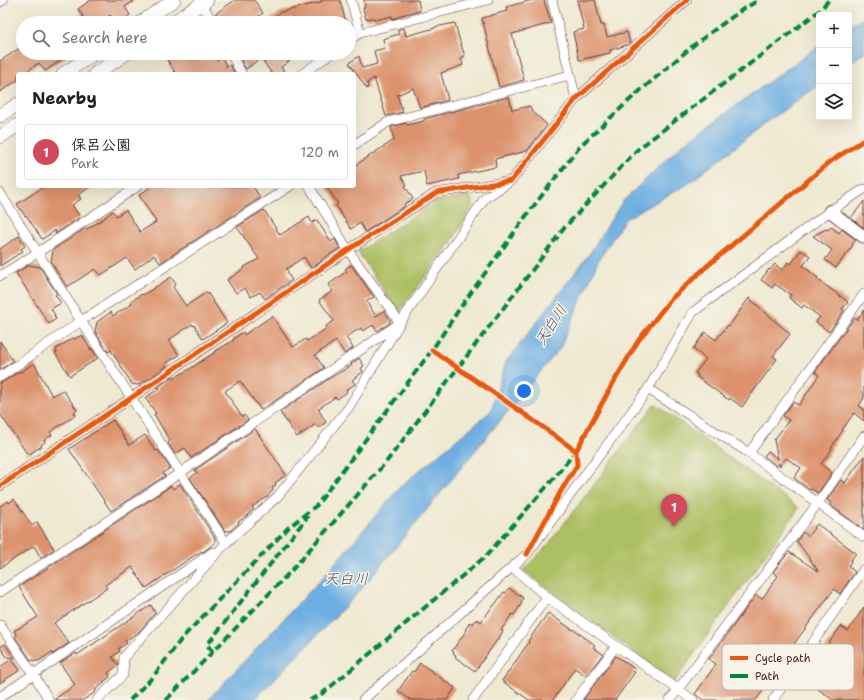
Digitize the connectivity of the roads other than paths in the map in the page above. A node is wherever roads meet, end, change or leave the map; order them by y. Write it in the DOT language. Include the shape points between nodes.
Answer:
graph roads {
  1 [pos="3,0"];
  2 [pos="174,0"];
  3 [pos="351,0"];
  4 [pos="488,0"];
  5 [pos="552,0"];
  6 [pos="687,0"];
  7 [pos="203,1"];
  8 [pos="0,2"];
  9 [pos="150,16"];
  10 [pos="182,16"];
  11 [pos="210,16"];
  12 [pos="355,16"];
  13 [pos="356,18"];
  14 [pos="360,33"];
  15 [pos="356,36"];
  16 [pos="84,60"];
  17 [pos="116,60"];
  18 [pos="234,60"];
  19 [pos="322,60"];
  20 [pos="66,72"];
  21 [pos="98,72"];
  22 [pos="241,72"];
  23 [pos="305,72"];
  24 [pos="570,75"];
  25 [pos="576,99"];
  26 [pos="16,105"];
  27 [pos="0,116"];
  28 [pos="16,126"];
  29 [pos="0,137"];
  30 [pos="356,144"];
  31 [pos="511,181"];
  32 [pos="135,188"];
  33 [pos="287,188"];
  34 [pos="310,188"];
  35 [pos="864,189"];
  36 [pos="0,193"];
  37 [pos="830,211"];
  38 [pos="864,237"];
  39 [pos="348,250"];
  40 [pos="37,253"];
  41 [pos="0,276"];
  42 [pos="864,294"];
  43 [pos="81,321"];
  44 [pos="400,323"];
  45 [pos="0,377"];
  46 [pos="648,389"];
  47 [pos="131,398"];
  48 [pos="864,436"];
  49 [pos="748,453"];
  50 [pos="180,473"];
  51 [pos="0,486"];
  52 [pos="818,503"];
  53 [pos="864,537"];
  54 [pos="226,543"];
  55 [pos="512,567"];
  56 [pos="864,569"];
  57 [pos="0,592"];
  58 [pos="547,597"];
  59 [pos="0,625"];
  60 [pos="812,644"];
  61 [pos="616,646"];
  62 [pos="34,675"];
  63 [pos="678,689"];
  64 [pos="780,690"];
  65 [pos="0,697"];
  66 [pos="48,700"];
  67 [pos="97,700"];
  68 [pos="362,700"];
  69 [pos="473,700"];
  70 [pos="576,700"];
  71 [pos="670,700"];
  72 [pos="693,700"];
  73 [pos="773,700"];
  1 -- 8 [label="street"];
  2 -- 9 [label="main road"];
  3 -- 12 [label="street"];
  4 -- 14 [label="street"];
  5 -- 24 [label="street"];
  6 -- 25 [label="street"];
  7 -- 10 [label="main road"];
  7 -- 11 [label="street"];
  13 -- 14 [label="street"];
  14 -- 15 [label="street"];
  16 -- 20 [label="main road"];
  17 -- 21 [label="main road"];
  18 -- 22 [label="street"];
  19 -- 23 [label="street"];
  24 -- 25 [label="street"];
  24 -- 30 [label="street" via="388,122"];
  25 -- 31 [label="street"];
  26 -- 27 [label="main road"];
  28 -- 29 [label="main road"];
  31 -- 39 [label="street" via="436,193"];
  31 -- 44 [label="street" via="485,198"];
  32 -- 40 [label="street"];
  33 -- 43 [label="street"];
  34 -- 39 [label="street"];
  35 -- 37 [label="street"];
  36 -- 40 [label="street"];
  37 -- 38 [label="street"];
  37 -- 46 [label="street" via="693,312"];
  39 -- 44 [label="street"];
  39 -- 47 [label="street"];
  40 -- 41 [label="street"];
  40 -- 43 [label="street"];
  42 -- 49 [label="street"];
  43 -- 45 [label="street"];
  43 -- 47 [label="street"];
  44 -- 50 [label="street"];
  44 -- 54 [label="street" via="350,407 278,496"];
  46 -- 49 [label="street"];
  46 -- 55 [label="street" via="528,554"];
  47 -- 50 [label="street"];
  47 -- 51 [label="street"];
  48 -- 52 [label="street"];
  49 -- 52 [label="street"];
  50 -- 54 [label="street"];
  50 -- 57 [label="street"];
  52 -- 53 [label="street"];
  52 -- 63 [label="street"];
  54 -- 62 [label="street"];
  54 -- 67 [label="street" via="124,657 123,675"];
  55 -- 58 [label="street"];
  55 -- 68 [label="street"];
  56 -- 60 [label="street"];
  58 -- 61 [label="street"];
  58 -- 69 [label="street"];
  59 -- 62 [label="street"];
  61 -- 63 [label="street"];
  61 -- 70 [label="street"];
  62 -- 65 [label="street"];
  62 -- 66 [label="street"];
  63 -- 71 [label="street"];
  63 -- 72 [label="street"];
  64 -- 73 [label="street"];
}
